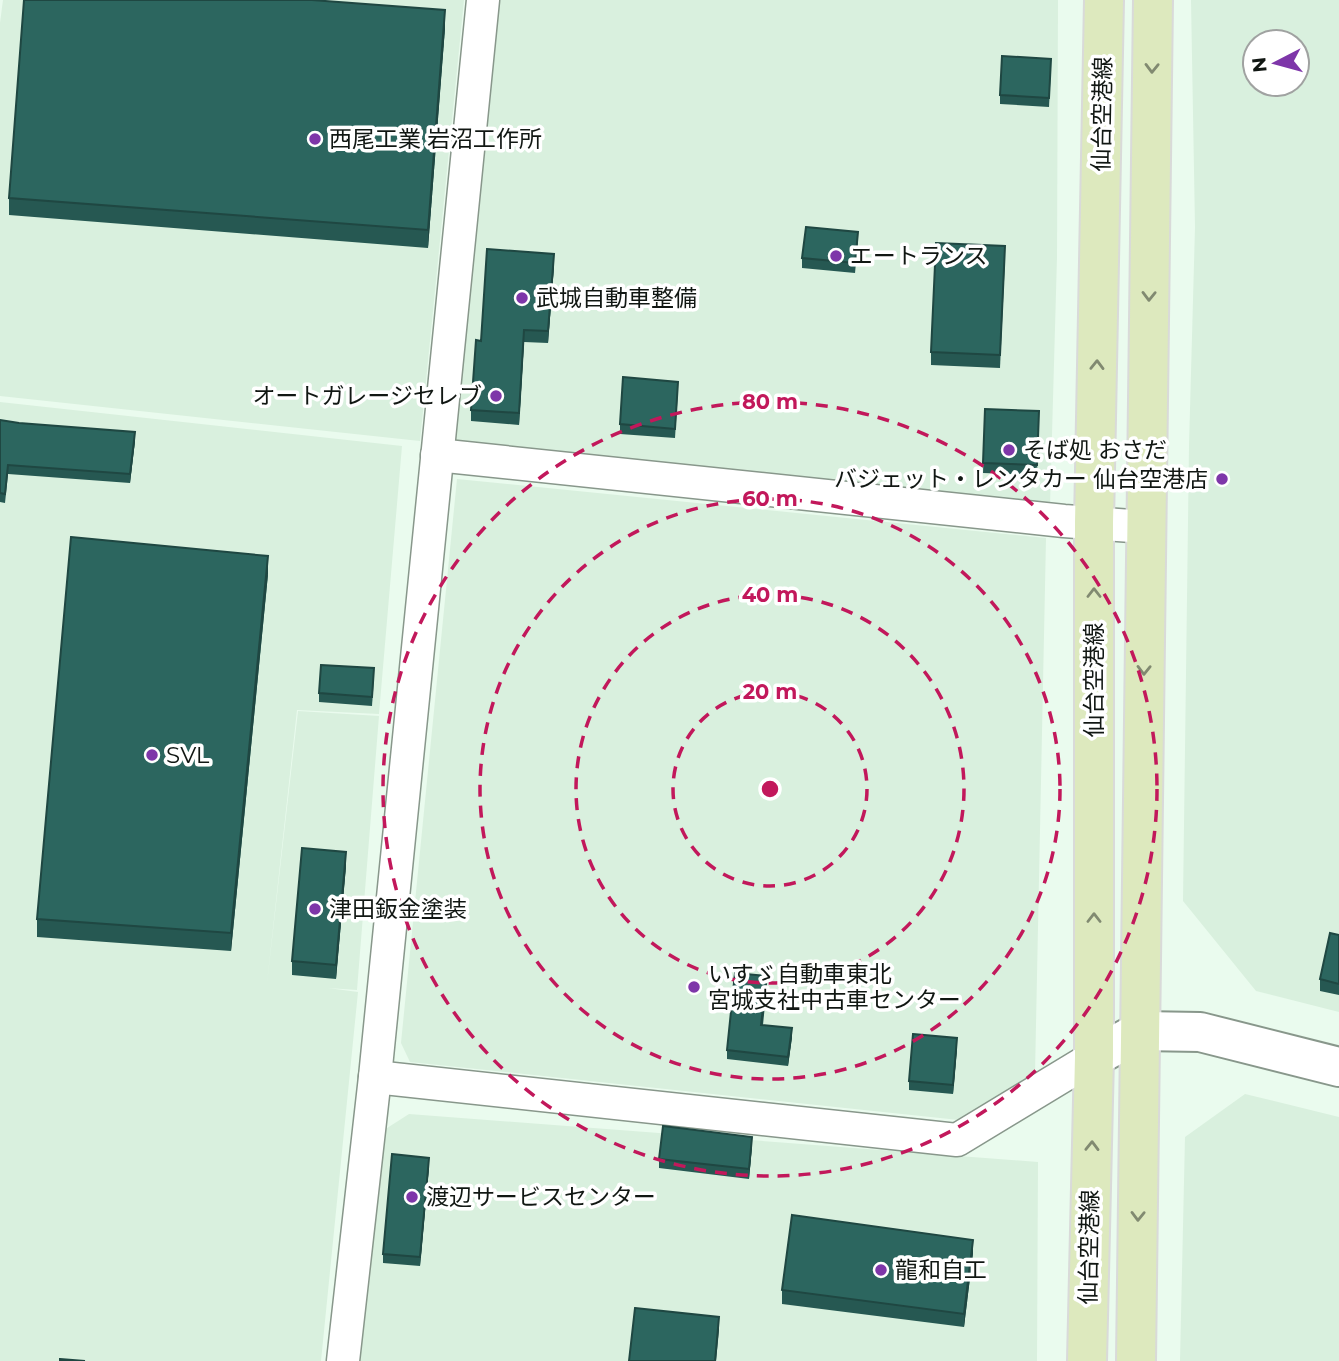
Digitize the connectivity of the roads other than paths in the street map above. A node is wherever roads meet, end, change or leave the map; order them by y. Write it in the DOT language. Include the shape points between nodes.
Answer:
graph roads {
  1 [pos="482,0"];
  2 [pos="1104,0"];
  3 [pos="1153,0"];
  4 [pos="437,455"];
  5 [pos="1094,523"];
  6 [pos="1146,527"];
  7 [pos="1141,1031"];
  8 [pos="1094,1057"];
  9 [pos="1339,1067"];
  10 [pos="374,1077"];
  11 [pos="344,1361"];
  12 [pos="1087,1361"];
  13 [pos="1136,1361"];
  1 -- 4 [label="street"];
  5 -- 2 [label="main road, 仙台空港線, one-way"];
  3 -- 6 [label="main road, one-way"];
  4 -- 5 [label="street"];
  4 -- 10 [label="street"];
  5 -- 6 [label="street"];
  8 -- 5 [label="main road, 仙台空港線, one-way"];
  6 -- 7 [label="main road, one-way"];
  7 -- 8 [label="street"];
  7 -- 9 [label="street" via="1200,1032"];
  7 -- 13 [label="main road, one-way"];
  8 -- 10 [label="street" via="957,1140"];
  12 -- 8 [label="main road, 仙台空港線, one-way"];
  10 -- 11 [label="street"];
}
